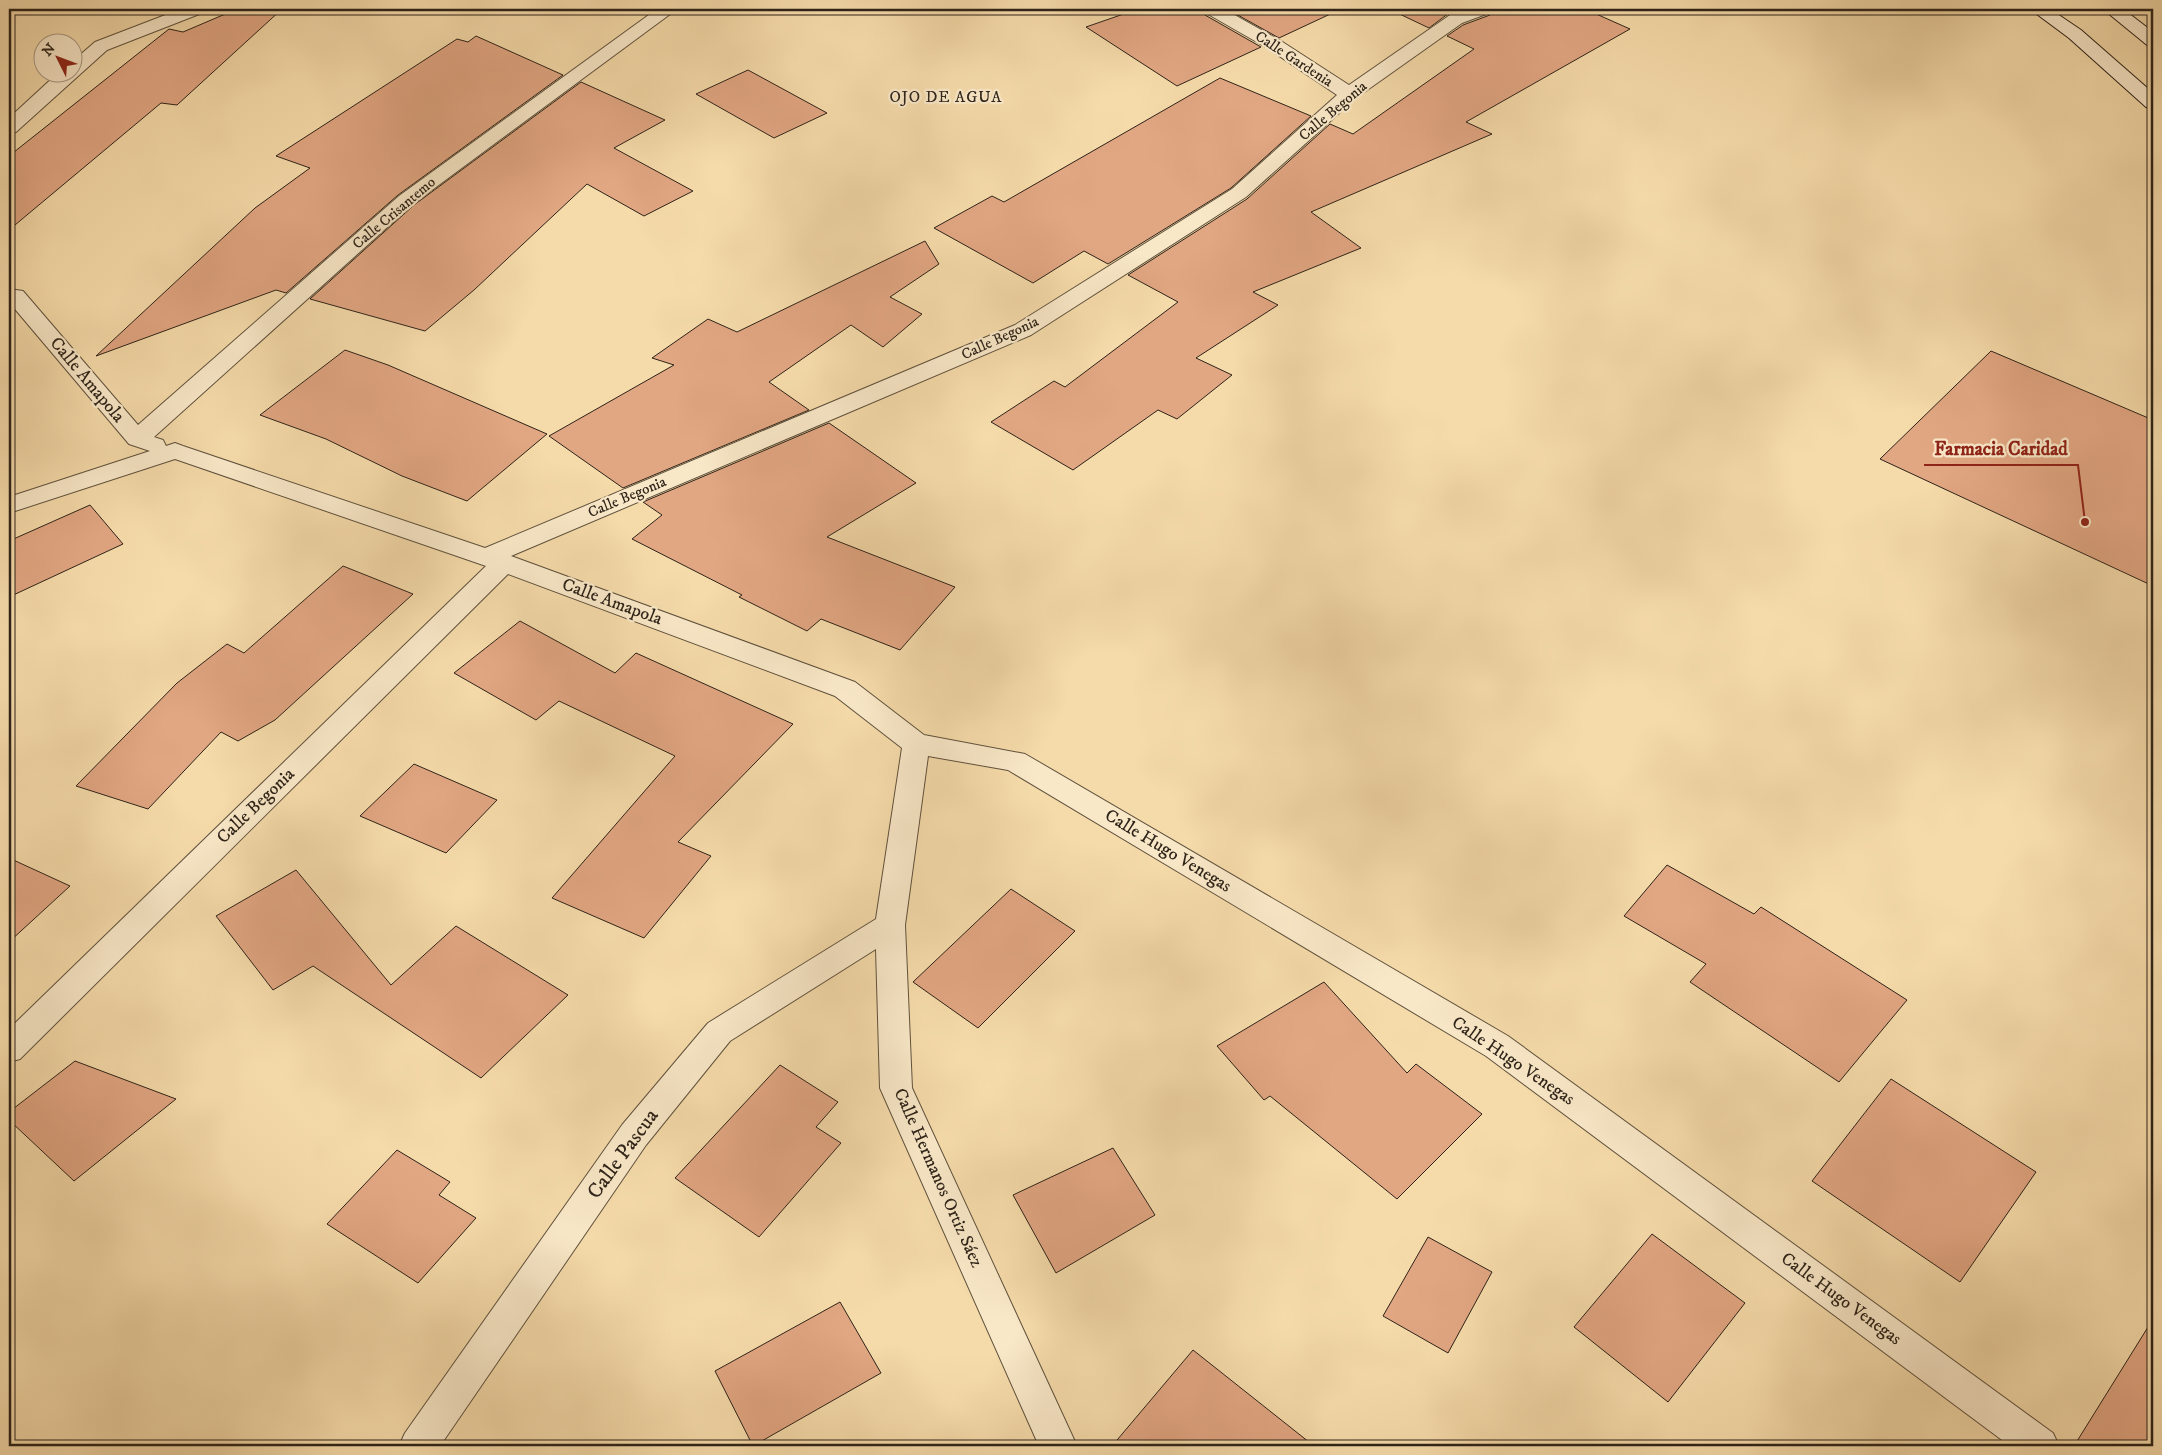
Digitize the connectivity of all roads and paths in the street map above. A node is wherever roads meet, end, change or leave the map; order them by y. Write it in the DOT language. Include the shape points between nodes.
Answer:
graph roads {
  1 [pos="196,9"];
  2 [pos="668,9"];
  3 [pos="1212,9"];
  4 [pos="1483,9"];
  5 [pos="2039,9"];
  6 [pos="2112,9"];
  7 [pos="2153,41"];
  8 [pos="82,63"];
  9 [pos="61,82"];
  10 [pos="1349,94"];
  11 [pos="2153,103"];
  12 [pos="9,128"];
  13 [pos="9,295"];
  14 [pos="137,439"];
  15 [pos="175,451"];
  16 [pos="9,505"];
  17 [pos="495,560"];
  18 [pos="916,744"];
  19 [pos="890,925"];
  20 [pos="9,1049"];
  21 [pos="418,1446"];
  22 [pos="1058,1446"];
  23 [pos="2040,1446"];
  1 -- 8 [label="street" via="101,46"];
  2 -- 14 [label="street, Calle Crisantemo" via="406,200"];
  3 -- 10 [label="street, Calle Gardenia" via="1275,45"];
  4 -- 10 [label="street, Calle Begonia" via="1456,18"];
  5 -- 11 [label="street" via="2075,34"];
  6 -- 7 [label="street"];
  9 -- 12 [label="street"];
  10 -- 17 [label="street, Calle Begonia" via="1239,193 1023,330"];
  13 -- 14 [label="street, Calle Amapola" via="15,296"];
  14 -- 15 [label="street, Calle Amapola"];
  15 -- 16 [label="street"];
  15 -- 17 [label="street, Calle Amapola"];
  17 -- 18 [label="street, Calle Amapola" via="845,688"];
  17 -- 20 [label="street, Calle Begonia"];
  18 -- 19 [label="street, Calle Hermanos Ortiz Sáez"];
  18 -- 23 [label="street, Calle Hugo Venegas" via="1015,761 1498,1046"];
  19 -- 21 [label="street, Calle Pascua" via="719,1032 634,1135"];
  19 -- 22 [label="street, Calle Hermanos Ortiz Sáez" via="896,1088"];
}
